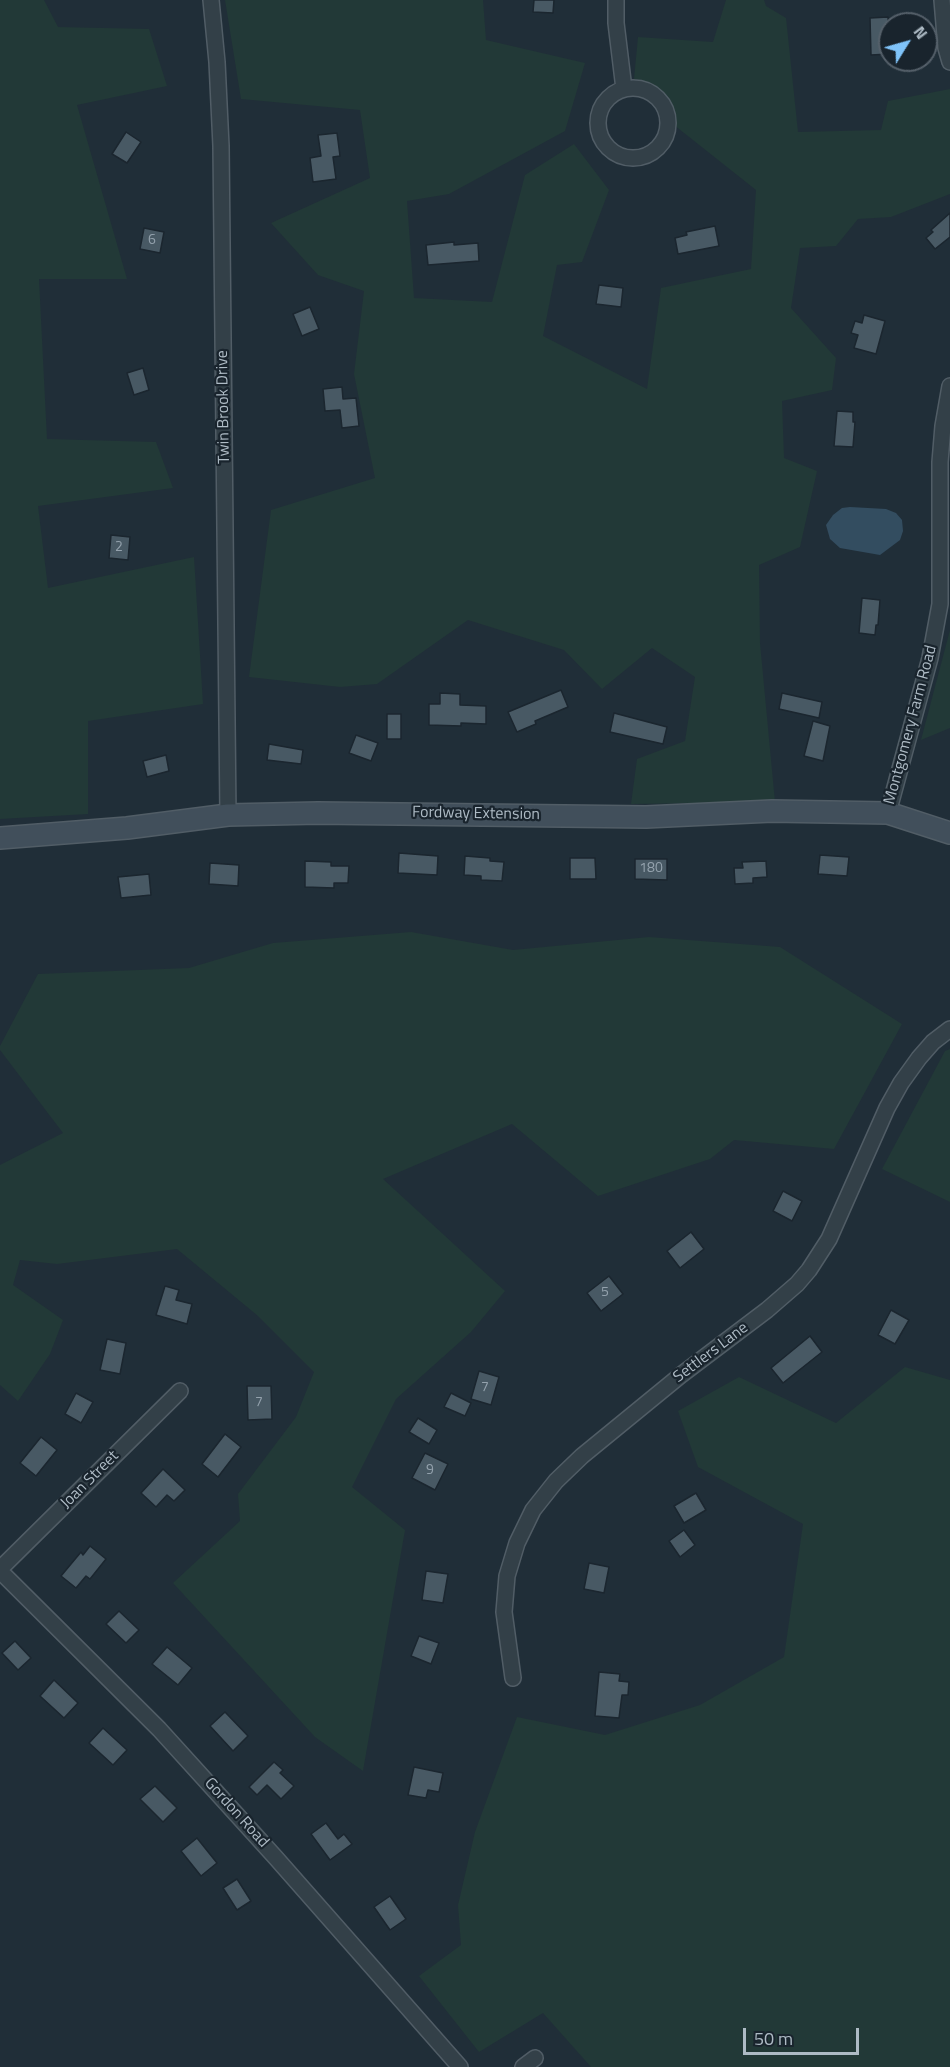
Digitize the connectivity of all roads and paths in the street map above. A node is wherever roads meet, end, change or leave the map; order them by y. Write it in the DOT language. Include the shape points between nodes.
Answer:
graph roads {
  1 [pos="211,0"];
  2 [pos="616,0"];
  3 [pos="942,0"];
  4 [pos="950,62"];
  5 [pos="624,89"];
  6 [pos="950,386"];
  7 [pos="945,505"];
  8 [pos="888,813"];
  9 [pos="228,815"];
  10 [pos="950,832"];
  11 [pos="0,838"];
  12 [pos="950,1029"];
  13 [pos="180,1391"];
  14 [pos="0,1570"];
  15 [pos="513,1678"];
  16 [pos="460,2067"];
  1 -- 9 [label="street, Twin Brook Drive" via="221,146"];
  2 -- 5 [label="street"];
  3 -- 4 [label="street"];
  5 -- 5 [label="street" via="647,90 659,99 667,113 666,136 658,149 645,157 630,159 615,154 604,144 598,130 601,108 610,96"];
  6 -- 7 [label="street, Montgomery Farm Road" via="940,462"];
  7 -- 8 [label="street, Montgomery Farm Road" via="938,615"];
  8 -- 9 [label="street, Fordway Extension"];
  8 -- 10 [label="street, Fordway Extension"];
  9 -- 11 [label="street, Fordway Extension"];
  12 -- 15 [label="street, Settlers Lane" via="910,1068 887,1108 837,1223 797,1284 582,1456 533,1510 507,1576 504,1612"];
  13 -- 14 [label="street, Joan Street"];
  14 -- 16 [label="street, Gordon Road" via="159,1730"];
}
